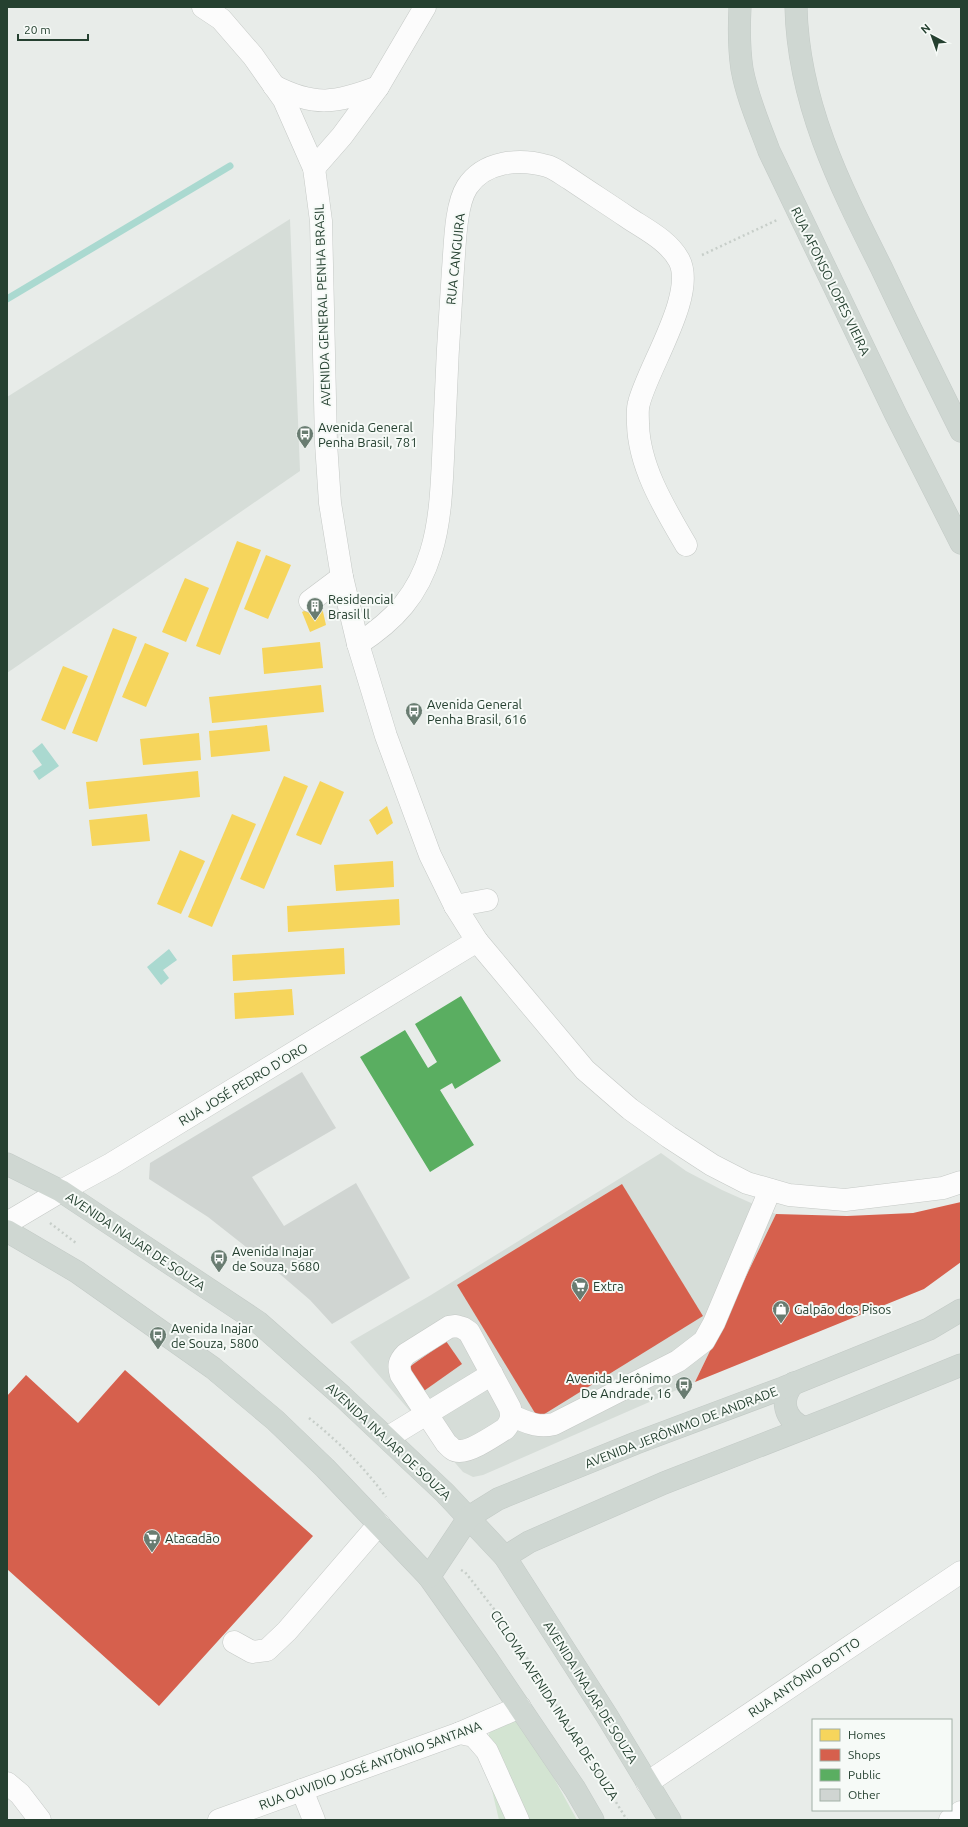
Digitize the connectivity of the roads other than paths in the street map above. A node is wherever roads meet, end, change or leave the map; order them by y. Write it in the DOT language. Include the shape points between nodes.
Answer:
graph roads {
  1 [pos="203,7"];
  2 [pos="425,7"];
  3 [pos="740,7"];
  4 [pos="796,7"];
  5 [pos="220,13"];
  6 [pos="274,86"];
  7 [pos="378,87"];
  8 [pos="314,168"];
  9 [pos="961,431"];
  10 [pos="961,543"];
  11 [pos="686,545"];
  12 [pos="342,577"];
  13 [pos="310,601"];
  14 [pos="358,644"];
  15 [pos="487,900"];
  16 [pos="455,906"];
  17 [pos="477,942"];
  18 [pos="7,1164"];
  19 [pos="961,1182"];
  20 [pos="770,1190"];
  21 [pos="61,1191"];
  22 [pos="7,1223"];
  23 [pos="7,1231"];
  24 [pos="961,1310"];
  25 [pos="961,1365"];
  26 [pos="492,1374"];
  27 [pos="794,1382"];
  28 [pos="427,1414"];
  29 [pos="512,1416"];
  30 [pos="805,1428"];
  31 [pos="387,1438"];
  32 [pos="469,1517"];
  33 [pos="379,1524"];
  34 [pos="506,1557"];
  35 [pos="961,1572"];
  36 [pos="429,1578"];
  37 [pos="234,1642"];
  38 [pos="520,1707"];
  39 [pos="460,1733"];
  40 [pos="7,1783"];
  41 [pos="647,1783"];
  42 [pos="302,1790"];
  43 [pos="961,1812"];
  44 [pos="40,1820"];
  45 [pos="218,1820"];
  46 [pos="314,1820"];
  47 [pos="518,1820"];
  48 [pos="593,1820"];
  49 [pos="670,1820"];
  50 [pos="950,1820"];
  1 -- 5 [label="street, AVENIDA GENERAL PENHA BRASIL"];
  2 -- 7 [label="street"];
  3 -- 10 [label="main road, RUA AFONSO LOPES VIEIRA" via="742,69 752,107 769,151"];
  4 -- 9 [label="main road" via="800,59 823,143 842,189"];
  5 -- 6 [label="street, AVENIDA GENERAL PENHA BRASIL"];
  6 -- 7 [label="street" via="294,96 329,100 350,98"];
  6 -- 8 [label="street, AVENIDA GENERAL PENHA BRASIL" via="284,100"];
  7 -- 8 [label="street" via="342,136"];
  8 -- 12 [label="street, AVENIDA GENERAL PENHA BRASIL" via="321,220 326,443 330,503"];
  11 -- 14 [label="street, RUA CANGUIRA" via="653,483 640,446 638,424 639,404 680,304 683,270 678,258 662,240 550,166 523,162 496,164 477,174 466,189 457,219 440,502 432,550 417,587 397,614"];
  12 -- 13 [label="street"];
  12 -- 14 [label="street, AVENIDA GENERAL PENHA BRASIL"];
  14 -- 16 [label="street, AVENIDA GENERAL PENHA BRASIL" via="386,736 430,856"];
  15 -- 16 [label="street"];
  16 -- 17 [label="street, AVENIDA GENERAL PENHA BRASIL"];
  17 -- 20 [label="street, AVENIDA GENERAL PENHA BRASIL" via="585,1070 630,1109 712,1165 747,1183"];
  17 -- 21 [label="street, RUA JOSÉ PEDRO D'ORO" via="111,1164"];
  18 -- 21 [label="main road, AVENIDA INAJAR DE SOUZA"];
  19 -- 20 [label="street, AVENIDA GENERAL PENHA BRASIL" via="943,1188 845,1200 789,1195"];
  20 -- 29 [label="street" via="704,1341 678,1361 554,1424 543,1427"];
  21 -- 22 [label="street, RUA JOSÉ PEDRO D'ORO"];
  21 -- 31 [label="main road, AVENIDA INAJAR DE SOUZA" via="258,1322"];
  23 -- 33 [label="main road" via="77,1272 213,1368 275,1420"];
  24 -- 27 [label="main road, AVENIDA JERÔNIMO DE ANDRADE" via="929,1329"];
  25 -- 30 [label="main road"];
  26 -- 28 [label="street"];
  26 -- 28 [label="street" via="468,1332 456,1326 449,1327 400,1360 398,1368 401,1375"];
  26 -- 29 [label="street"];
  27 -- 30 [label="main road" via="786,1394 786,1409 793,1421"];
  27 -- 32 [label="main road, AVENIDA JERÔNIMO DE ANDRADE" via="498,1499"];
  28 -- 29 [label="street" via="446,1443 459,1452 505,1429"];
  28 -- 31 [label="street"];
  30 -- 34 [label="main road" via="643,1492 529,1542"];
  31 -- 32 [label="main road, AVENIDA INAJAR DE SOUZA"];
  32 -- 34 [label="main road, AVENIDA INAJAR DE SOUZA"];
  32 -- 36 [label="main road, AVENIDA JERÔNIMO DE ANDRADE"];
  33 -- 36 [label="main road"];
  33 -- 37 [label="street" via="287,1631 267,1650 252,1652"];
  34 -- 41 [label="main road, AVENIDA INAJAR DE SOUZA"];
  35 -- 41 [label="street, RUA ANTÔNIO BOTTO"];
  36 -- 38 [label="main road"];
  38 -- 39 [label="street, RUA OUVIDIO JOSÉ ANTÔNIO SANTANA"];
  38 -- 48 [label="main road"];
  39 -- 42 [label="street, RUA OUVIDIO JOSÉ ANTÔNIO SANTANA"];
  39 -- 47 [label="street" via="474,1736 486,1751"];
  40 -- 44 [label="street" via="20,1794"];
  41 -- 49 [label="main road, AVENIDA INAJAR DE SOUZA"];
  42 -- 45 [label="street, RUA OUVIDIO JOSÉ ANTÔNIO SANTANA"];
  42 -- 46 [label="street"];
  43 -- 50 [label="street"];
}
